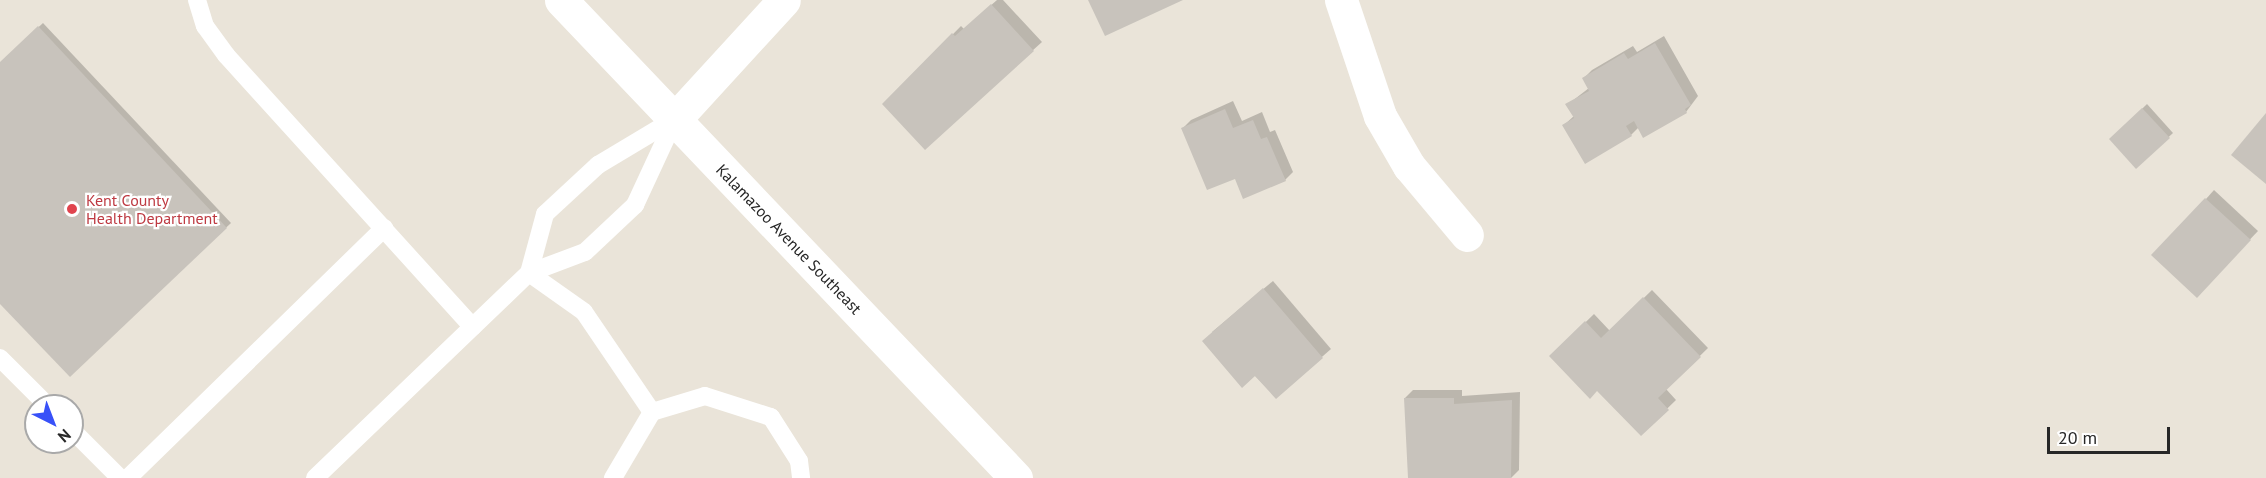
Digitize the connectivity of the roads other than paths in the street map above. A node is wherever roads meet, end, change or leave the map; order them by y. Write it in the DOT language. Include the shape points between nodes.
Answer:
graph roads {
  1 [pos="197,0"];
  2 [pos="561,0"];
  3 [pos="784,0"];
  4 [pos="1341,0"];
  5 [pos="675,118"];
  6 [pos="384,228"];
  7 [pos="1467,235"];
  8 [pos="529,273"];
  9 [pos="473,327"];
  10 [pos="0,358"];
  11 [pos="36,394"];
  12 [pos="652,412"];
  13 [pos="84,442"];
  14 [pos="120,478"];
  15 [pos="128,478"];
  16 [pos="315,478"];
  17 [pos="613,478"];
  18 [pos="801,478"];
  19 [pos="1016,478"];
  1 -- 6 [label="lane" via="205,26 226,55"];
  2 -- 5 [label="main road, Kalamazoo Avenue Southeast"];
  3 -- 5 [label="main road"];
  4 -- 7 [label="main road" via="1380,116 1409,166"];
  5 -- 8 [label="lane" via="598,165 545,214"];
  5 -- 8 [label="lane" via="635,206 585,252"];
  5 -- 19 [label="main road, Kalamazoo Avenue Southeast"];
  6 -- 9 [label="lane"];
  6 -- 15 [label="lane"];
  8 -- 9 [label="lane"];
  8 -- 12 [label="lane" via="584,312"];
  9 -- 16 [label="lane"];
  10 -- 11 [label="lane"];
  12 -- 17 [label="lane"];
  12 -- 18 [label="lane" via="705,396 771,417 799,461"];
  13 -- 14 [label="lane"];
}
